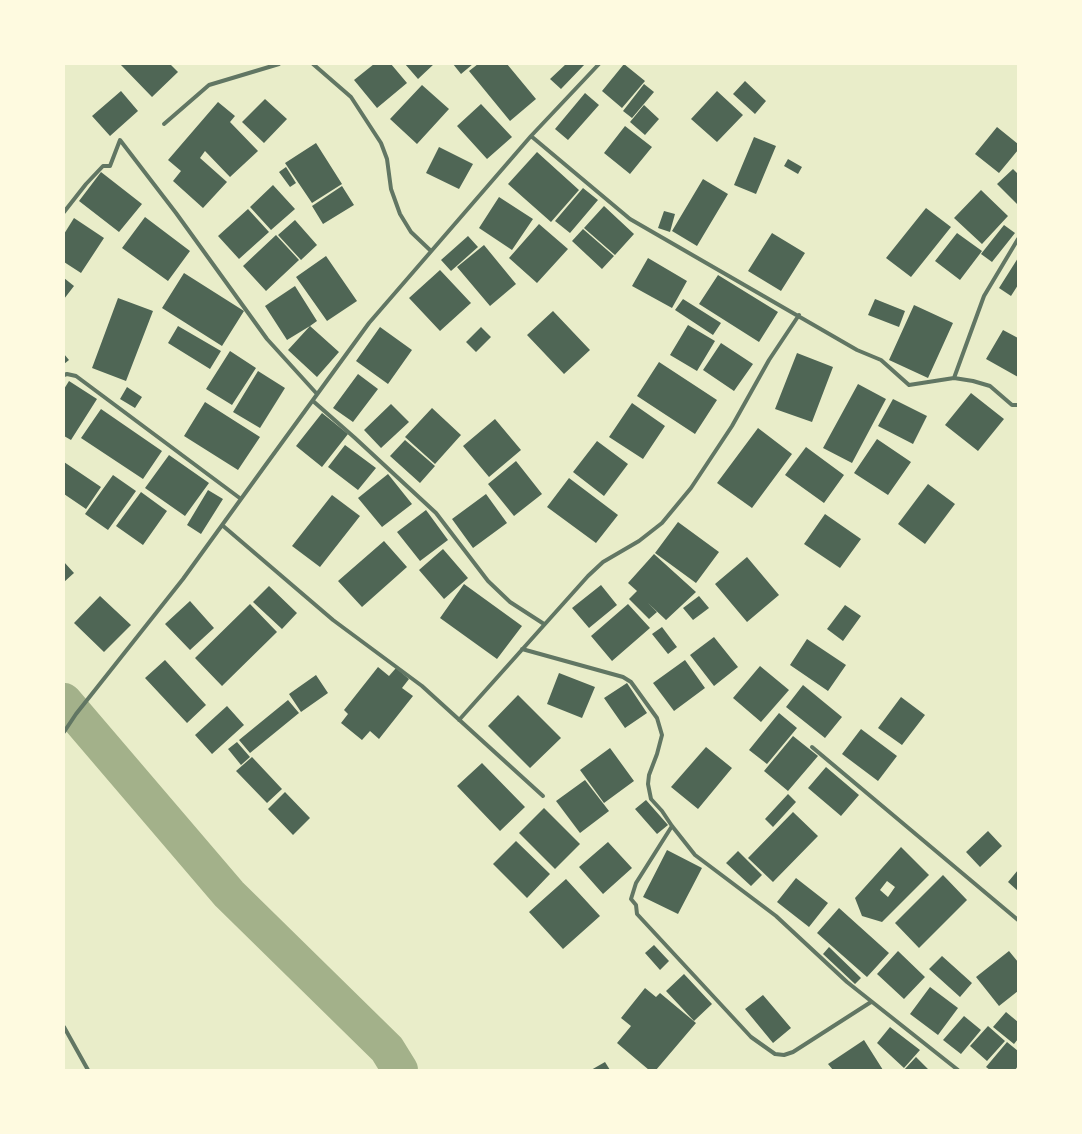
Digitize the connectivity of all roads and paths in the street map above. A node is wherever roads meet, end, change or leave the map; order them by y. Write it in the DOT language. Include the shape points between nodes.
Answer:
graph roads {
  1 [pos="279,64"];
  2 [pos="313,64"];
  3 [pos="599,64"];
  4 [pos="164,124"];
  5 [pos="531,136"];
  6 [pos="64,212"];
  7 [pos="1018,239"];
  8 [pos="431,252"];
  9 [pos="799,315"];
  10 [pos="64,376"];
  11 [pos="954,378"];
  12 [pos="318,394"];
  13 [pos="312,400"];
  14 [pos="1018,405"];
  15 [pos="241,499"];
  16 [pos="222,525"];
  17 [pos="544,624"];
  18 [pos="522,649"];
  19 [pos="459,720"];
  20 [pos="64,732"];
  21 [pos="812,747"];
  22 [pos="543,796"];
  23 [pos="672,826"];
  24 [pos="1018,920"];
  25 [pos="871,1002"];
  26 [pos="64,1027"];
  27 [pos="88,1070"];
  28 [pos="958,1070"];
  1 -- 4 [label="street" via="209,85"];
  2 -- 8 [label="street" via="351,97 381,142 391,189 400,214 411,232"];
  3 -- 5 [label="street"];
  5 -- 8 [label="street"];
  5 -- 9 [label="street" via="630,218"];
  6 -- 12 [label="street" via="103,166 110,166 120,140 267,339"];
  7 -- 11 [label="street" via="984,296"];
  8 -- 12 [label="street" via="369,323"];
  9 -- 11 [label="street" via="857,350 881,360 909,385"];
  9 -- 17 [label="street" via="691,488 662,523 639,541 603,562"];
  10 -- 15 [label="street" via="76,376"];
  11 -- 14 [label="street" via="990,386 1012,405"];
  12 -- 13 [label="street"];
  13 -- 15 [label="street"];
  13 -- 17 [label="street" via="436,513 488,581 510,602"];
  15 -- 16 [label="street"];
  16 -- 19 [label="street" via="333,620 422,686"];
  16 -- 20 [label="street" via="184,579"];
  17 -- 18 [label="street"];
  18 -- 19 [label="street"];
  18 -- 23 [label="street" via="623,677 631,682 657,718 662,734 648,784 651,799"];
  19 -- 22 [label="street"];
  21 -- 24 [label="street"];
  23 -- 25 [label="street" via="695,855 776,916"];
  23 -- 25 [label="street" via="636,883 631,899 636,905 637,914 751,1037 775,1054 784,1055 793,1052"];
  25 -- 28 [label="street"];
  26 -- 27 [label="street"];
}
